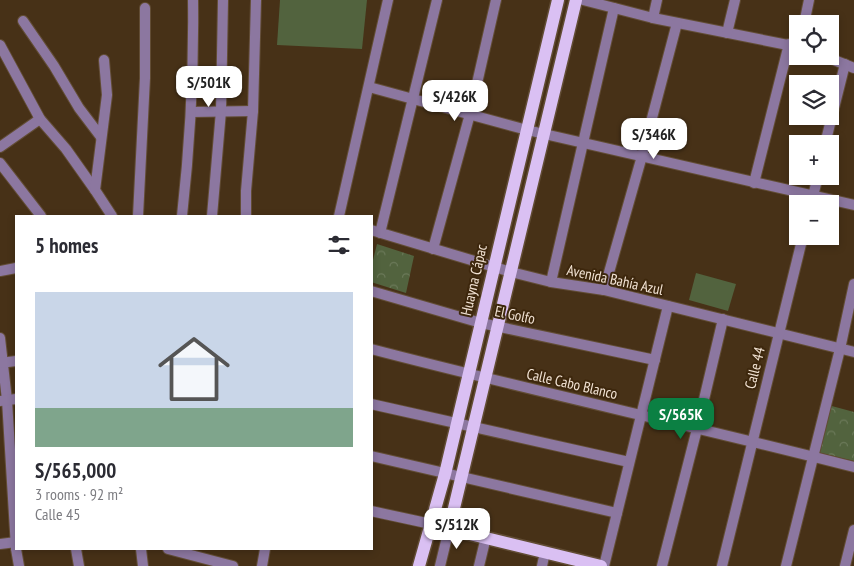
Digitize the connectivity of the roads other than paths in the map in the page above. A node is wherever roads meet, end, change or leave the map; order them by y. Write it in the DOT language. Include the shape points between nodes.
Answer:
graph roads {
  1 [pos="193,0"];
  2 [pos="223,0"];
  3 [pos="256,0"];
  4 [pos="388,0"];
  5 [pos="437,0"];
  6 [pos="496,0"];
  7 [pos="558,0"];
  8 [pos="576,0"];
  9 [pos="584,0"];
  10 [pos="657,0"];
  11 [pos="734,0"];
  12 [pos="809,0"];
  13 [pos="145,8"];
  14 [pos="614,8"];
  15 [pos="806,15"];
  16 [pos="653,18"];
  17 [pos="23,21"];
  18 [pos="677,23"];
  19 [pos="727,33"];
  20 [pos="789,44"];
  21 [pos="0,45"];
  22 [pos="789,59"];
  23 [pos="104,60"];
  24 [pos="849,66"];
  25 [pos="369,87"];
  26 [pos="413,99"];
  27 [pos="253,111"];
  28 [pos="191,112"];
  29 [pos="221,113"];
  30 [pos="470,114"];
  31 [pos="40,118"];
  32 [pos="527,130"];
  33 [pos="544,134"];
  34 [pos="828,135"];
  35 [pos="101,137"];
  36 [pos="582,143"];
  37 [pos="0,147"];
  38 [pos="642,156"];
  39 [pos="0,163"];
  40 [pos="754,183"];
  41 [pos="95,190"];
  42 [pos="795,195"];
  43 [pos="839,203"];
  44 [pos="854,205"];
  45 [pos="40,215"];
  46 [pos="111,215"];
  47 [pos="138,215"];
  48 [pos="182,215"];
  49 [pos="212,215"];
  50 [pos="246,215"];
  51 [pos="340,215"];
  52 [pos="375,232"];
  53 [pos="801,245"];
  54 [pos="433,249"];
  55 [pos="15,268"];
  56 [pos="494,268"];
  57 [pos="0,270"];
  58 [pos="511,272"];
  59 [pos="551,282"];
  60 [pos="854,284"];
  61 [pos="604,290"];
  62 [pos="373,292"];
  63 [pos="668,306"];
  64 [pos="722,319"];
  65 [pos="481,323"];
  66 [pos="498,326"];
  67 [pos="779,333"];
  68 [pos="0,338"];
  69 [pos="840,349"];
  70 [pos="373,350"];
  71 [pos="854,352"];
  72 [pos="655,360"];
  73 [pos="15,361"];
  74 [pos="2,363"];
  75 [pos="469,375"];
  76 [pos="485,379"];
  77 [pos="8,400"];
  78 [pos="373,404"];
  79 [pos="641,415"];
  80 [pos="457,424"];
  81 [pos="473,428"];
  82 [pos="697,428"];
  83 [pos="752,442"];
  84 [pos="373,456"];
  85 [pos="812,456"];
  86 [pos="629,462"];
  87 [pos="854,467"];
  88 [pos="445,474"];
  89 [pos="462,477"];
  90 [pos="373,511"];
  91 [pos="617,513"];
  92 [pos="431,524"];
  93 [pos="15,527"];
  94 [pos="449,528"];
  95 [pos="854,530"];
  96 [pos="486,538"];
  97 [pos="0,544"];
  98 [pos="15,545"];
  99 [pos="17,550"];
  100 [pos="76,550"];
  101 [pos="141,550"];
  102 [pos="172,550"];
  103 [pos="265,550"];
  104 [pos="545,552"];
  105 [pos="19,566"];
  106 [pos="78,566"];
  107 [pos="143,566"];
  108 [pos="233,566"];
  109 [pos="262,566"];
  110 [pos="420,566"];
  111 [pos="440,566"];
  112 [pos="479,566"];
  113 [pos="542,566"];
  114 [pos="602,566"];
  115 [pos="662,566"];
  116 [pos="722,566"];
  117 [pos="786,566"];
  118 [pos="846,566"];
  1 -- 28 [label="street"];
  2 -- 29 [label="street"];
  3 -- 27 [label="street"];
  4 -- 25 [label="street"];
  5 -- 26 [label="street"];
  6 -- 30 [label="street"];
  7 -- 32 [label="main road, Huayna Cápac"];
  8 -- 33 [label="main road"];
  9 -- 14 [label="street"];
  10 -- 16 [label="street"];
  11 -- 19 [label="street"];
  12 -- 15 [label="street"];
  13 -- 47 [label="street"];
  14 -- 16 [label="street"];
  14 -- 36 [label="street"];
  16 -- 18 [label="street"];
  17 -- 35 [label="street"];
  18 -- 19 [label="street"];
  18 -- 38 [label="street"];
  19 -- 20 [label="street"];
  21 -- 31 [label="street"];
  22 -- 40 [label="street"];
  23 -- 35 [label="street" via="107,95"];
  24 -- 34 [label="street"];
  25 -- 26 [label="street"];
  25 -- 51 [label="street"];
  26 -- 30 [label="street"];
  26 -- 52 [label="street"];
  27 -- 29 [label="street"];
  27 -- 50 [label="street"];
  28 -- 29 [label="street"];
  28 -- 48 [label="street"];
  29 -- 49 [label="street"];
  30 -- 32 [label="street"];
  30 -- 54 [label="street"];
  31 -- 37 [label="street"];
  31 -- 41 [label="street"];
  32 -- 33 [label="street"];
  32 -- 56 [label="main road, Huayna Cápac"];
  33 -- 36 [label="street"];
  33 -- 58 [label="main road"];
  35 -- 41 [label="street"];
  36 -- 38 [label="street"];
  36 -- 59 [label="street"];
  38 -- 40 [label="street"];
  38 -- 61 [label="street"];
  39 -- 45 [label="street"];
  40 -- 42 [label="street"];
  41 -- 46 [label="street"];
  43 -- 44 [label="street"];
  52 -- 54 [label="street, Avenida Bahía Azul"];
  53 -- 67 [label="street, Calle 44"];
  54 -- 56 [label="street, Avenida Bahía Azul"];
  55 -- 57 [label="street"];
  56 -- 58 [label="street, Avenida Bahía Azul"];
  56 -- 65 [label="main road, Huayna Cápac"];
  58 -- 59 [label="street, Avenida Bahía Azul"];
  58 -- 66 [label="main road"];
  59 -- 61 [label="street, Avenida Bahía Azul"];
  60 -- 69 [label="street"];
  61 -- 63 [label="street, Avenida Bahía Azul"];
  62 -- 65 [label="street, El Golfo"];
  63 -- 64 [label="street, Avenida Bahía Azul"];
  63 -- 72 [label="street"];
  64 -- 67 [label="street, Avenida Bahía Azul"];
  64 -- 82 [label="street"];
  65 -- 66 [label="street, El Golfo"];
  65 -- 75 [label="main road, Huayna Cápac"];
  66 -- 72 [label="street, El Golfo"];
  66 -- 76 [label="main road"];
  67 -- 69 [label="street, Avenida Bahía Azul"];
  67 -- 83 [label="street, Calle 44"];
  68 -- 74 [label="street"];
  69 -- 71 [label="street, Avenida Bahía Azul"];
  69 -- 85 [label="street"];
  70 -- 75 [label="street, Calle Cabo Blanco"];
  72 -- 79 [label="street"];
  73 -- 74 [label="street"];
  74 -- 77 [label="street"];
  75 -- 76 [label="street, Calle Cabo Blanco"];
  75 -- 80 [label="main road, Huayna Cápac"];
  76 -- 79 [label="street, Calle Cabo Blanco"];
  76 -- 81 [label="main road"];
  77 -- 93 [label="street"];
  78 -- 80 [label="street"];
  79 -- 82 [label="street, Calle Cabo Blanco"];
  79 -- 86 [label="street"];
  80 -- 81 [label="street"];
  80 -- 88 [label="main road, Huayna Cápac"];
  81 -- 86 [label="street"];
  81 -- 89 [label="main road"];
  82 -- 83 [label="street, Calle Cabo Blanco"];
  82 -- 115 [label="street"];
  83 -- 85 [label="street, Calle Cabo Blanco"];
  83 -- 116 [label="street, Calle 44"];
  84 -- 88 [label="street"];
  85 -- 87 [label="street, Calle Cabo Blanco"];
  85 -- 117 [label="street"];
  86 -- 91 [label="street"];
  88 -- 89 [label="street"];
  88 -- 92 [label="main road, Huayna Cápac"];
  89 -- 91 [label="street"];
  89 -- 94 [label="main road"];
  90 -- 92 [label="street"];
  91 -- 114 [label="street"];
  92 -- 94 [label="main road"];
  92 -- 110 [label="main road, Huayna Cápac"];
  94 -- 96 [label="main road"];
  94 -- 111 [label="street"];
  95 -- 118 [label="street"];
  96 -- 104 [label="main road"];
  96 -- 112 [label="street"];
  97 -- 98 [label="street"];
  99 -- 105 [label="street"];
  100 -- 106 [label="street"];
  101 -- 107 [label="street"];
  102 -- 108 [label="street"];
  103 -- 109 [label="street"];
  104 -- 113 [label="street"];
  104 -- 114 [label="main road"];
}
